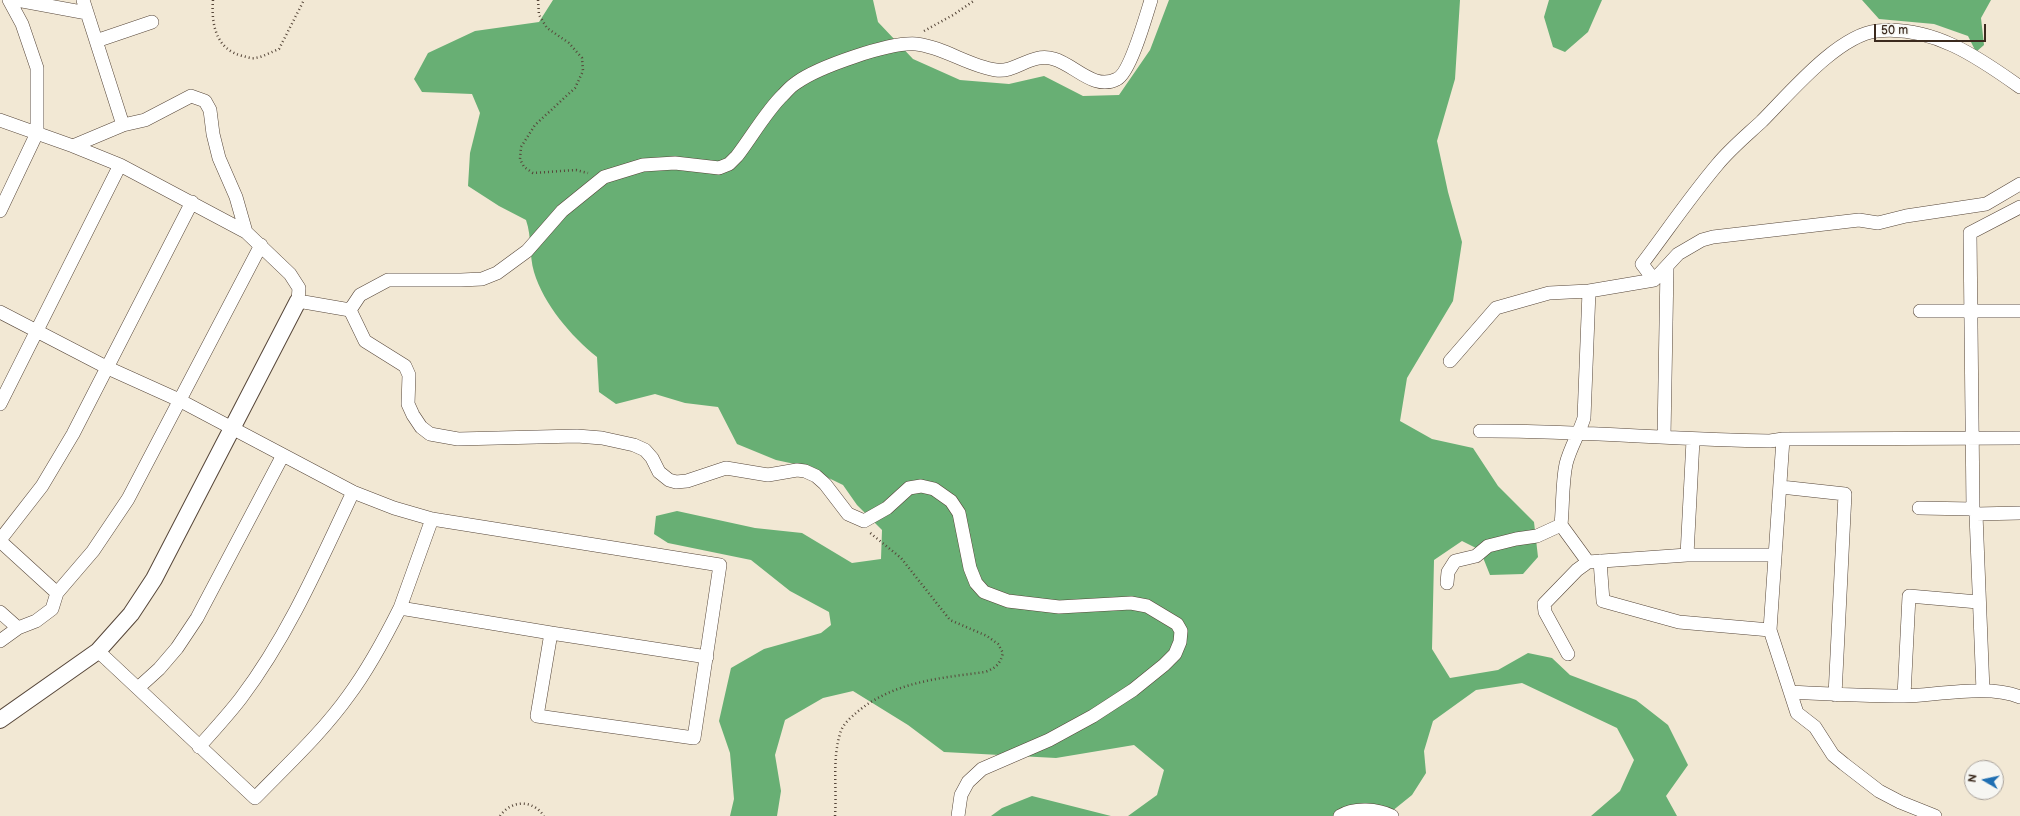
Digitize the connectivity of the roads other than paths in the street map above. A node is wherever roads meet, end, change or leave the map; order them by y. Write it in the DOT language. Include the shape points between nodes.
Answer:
graph roads {
  1 [pos="9,0"];
  2 [pos="17,0"];
  3 [pos="83,0"];
  4 [pos="1151,0"];
  5 [pos="87,13"];
  6 [pos="152,22"];
  7 [pos="96,41"];
  8 [pos="2020,87"];
  9 [pos="0,120"];
  10 [pos="123,125"];
  11 [pos="37,133"];
  12 [pos="73,146"];
  13 [pos="120,165"];
  14 [pos="2020,184"];
  15 [pos="192,202"];
  16 [pos="2020,206"];
  17 [pos="1,208"];
  18 [pos="246,232"];
  19 [pos="262,245"];
  20 [pos="1667,267"];
  21 [pos="1654,280"];
  22 [pos="1589,292"];
  23 [pos="298,301"];
  24 [pos="350,310"];
  25 [pos="1920,311"];
  26 [pos="2020,311"];
  27 [pos="0,312"];
  28 [pos="1971,312"];
  29 [pos="37,330"];
  30 [pos="1450,361"];
  31 [pos="108,368"];
  32 [pos="179,400"];
  33 [pos="0,404"];
  34 [pos="232,429"];
  35 [pos="1480,431"];
  36 [pos="1579,434"];
  37 [pos="1664,437"];
  38 [pos="1971,438"];
  39 [pos="2020,438"];
  40 [pos="1783,439"];
  41 [pos="1693,440"];
  42 [pos="283,455"];
  43 [pos="1781,487"];
  44 [pos="354,492"];
  45 [pos="1919,508"];
  46 [pos="1974,511"];
  47 [pos="2020,513"];
  48 [pos="432,520"];
  49 [pos="1561,525"];
  50 [pos="0,540"];
  51 [pos="1687,555"];
  52 [pos="1775,555"];
  53 [pos="1594,562"];
  54 [pos="1447,583"];
  55 [pos="57,593"];
  56 [pos="1978,602"];
  57 [pos="400,608"];
  58 [pos="0,612"];
  59 [pos="18,628"];
  60 [pos="1770,630"];
  61 [pos="551,633"];
  62 [pos="0,641"];
  63 [pos="98,651"];
  64 [pos="1568,654"];
  65 [pos="707,657"];
  66 [pos="138,688"];
  67 [pos="1983,691"];
  68 [pos="1790,692"];
  69 [pos="1835,695"];
  70 [pos="1904,696"];
  71 [pos="2020,697"];
  72 [pos="0,720"];
  73 [pos="199,747"];
  74 [pos="958,816"];
  75 [pos="1340,816"];
  76 [pos="1392,816"];
  77 [pos="1935,816"];
  1 -- 11 [label="street" via="22,24 37,68"];
  2 -- 5 [label="street"];
  3 -- 5 [label="street"];
  4 -- 24 [label="street" via="1129,66 1118,79 1108,82 1095,81 1068,64 1052,58 1036,58 1010,69 997,70 916,44 900,45 852,57 796,83 781,97 737,156 728,164 719,168 675,163 651,164 604,177 562,211 527,251 497,273 482,279 388,280 360,295"];
  5 -- 7 [label="street"];
  6 -- 7 [label="street"];
  7 -- 10 [label="street"];
  8 -- 21 [label="street" via="1979,58 1939,38 1897,31 1876,31 1851,40 1827,57 1717,164 1642,264"];
  9 -- 11 [label="street"];
  10 -- 12 [label="street"];
  10 -- 18 [label="street" via="145,120 190,96 205,101 210,110 219,158 236,197"];
  11 -- 12 [label="street"];
  11 -- 17 [label="street"];
  12 -- 13 [label="street"];
  13 -- 15 [label="street"];
  13 -- 29 [label="street"];
  14 -- 20 [label="street" via="1986,204 1906,216 1878,223 1859,220 1713,237 1702,240 1678,254"];
  15 -- 18 [label="street"];
  15 -- 31 [label="street"];
  16 -- 28 [label="street" via="1970,233"];
  18 -- 19 [label="street"];
  19 -- 23 [label="street" via="293,278 299,288"];
  19 -- 32 [label="street"];
  20 -- 21 [label="street"];
  20 -- 37 [label="street"];
  21 -- 22 [label="street"];
  22 -- 30 [label="street" via="1549,293 1496,308"];
  22 -- 36 [label="street" via="1584,418"];
  23 -- 24 [label="street"];
  23 -- 34 [label="street"];
  24 -- 74 [label="street" via="365,341 405,366 409,375 408,404 412,415 430,434 458,439 577,436 634,445 645,450 659,472 676,482 687,481 726,468 768,475 805,471 825,484 848,514 864,521 887,508 909,488 921,486 934,489 952,501 959,513 970,568 984,592 1008,601 1059,607 1131,603 1147,606 1177,624 1181,631 1180,642 1175,654 1164,665 1133,690 1093,716 1049,740 982,769 968,782 961,795"];
  25 -- 28 [label="street"];
  26 -- 28 [label="street"];
  27 -- 29 [label="street"];
  28 -- 38 [label="street"];
  29 -- 31 [label="street"];
  29 -- 33 [label="street"];
  31 -- 32 [label="street"];
  31 -- 50 [label="street" via="74,434 42,486"];
  32 -- 34 [label="street"];
  32 -- 55 [label="street" via="128,499 93,551"];
  34 -- 42 [label="street"];
  34 -- 63 [label="street" via="154,579 131,614"];
  35 -- 36 [label="street"];
  36 -- 37 [label="street"];
  36 -- 49 [label="street" via="1570,449 1566,466"];
  37 -- 41 [label="street"];
  38 -- 39 [label="street"];
  38 -- 40 [label="street"];
  38 -- 46 [label="street"];
  40 -- 41 [label="street"];
  40 -- 43 [label="street"];
  41 -- 51 [label="street"];
  42 -- 44 [label="street"];
  42 -- 66 [label="street" via="198,618 177,648"];
  43 -- 52 [label="street"];
  43 -- 69 [label="street" via="1845,494"];
  44 -- 48 [label="street"];
  44 -- 73 [label="street" via="302,597 270,654 241,698"];
  45 -- 46 [label="street"];
  46 -- 47 [label="street"];
  46 -- 56 [label="street"];
  48 -- 57 [label="street"];
  48 -- 65 [label="street" via="720,566"];
  49 -- 53 [label="street"];
  49 -- 54 [label="street" via="1537,536 1488,546 1476,556 1454,561 1448,572"];
  50 -- 55 [label="street"];
  51 -- 52 [label="street"];
  51 -- 53 [label="street"];
  52 -- 60 [label="street"];
  53 -- 60 [label="street" via="1603,601 1679,622"];
  53 -- 64 [label="street" via="1577,570 1544,604 1545,612"];
  55 -- 59 [label="street" via="52,609 36,621"];
  56 -- 67 [label="street"];
  56 -- 70 [label="street" via="1910,596"];
  57 -- 61 [label="street"];
  57 -- 73 [label="street" via="378,650 349,695 308,744 254,798"];
  58 -- 59 [label="street"];
  59 -- 62 [label="street"];
  60 -- 68 [label="street"];
  61 -- 65 [label="street"];
  61 -- 65 [label="street" via="537,716 694,738"];
  63 -- 66 [label="street"];
  63 -- 72 [label="street"];
  66 -- 73 [label="street"];
  67 -- 70 [label="street"];
  67 -- 71 [label="street" via="2014,694"];
  68 -- 69 [label="street"];
  68 -- 77 [label="street" via="1797,712 1814,727 1833,755 1879,790 1900,802"];
  69 -- 70 [label="street"];
  75 -- 76 [label="street" via="1358,810 1372,810"];
}
